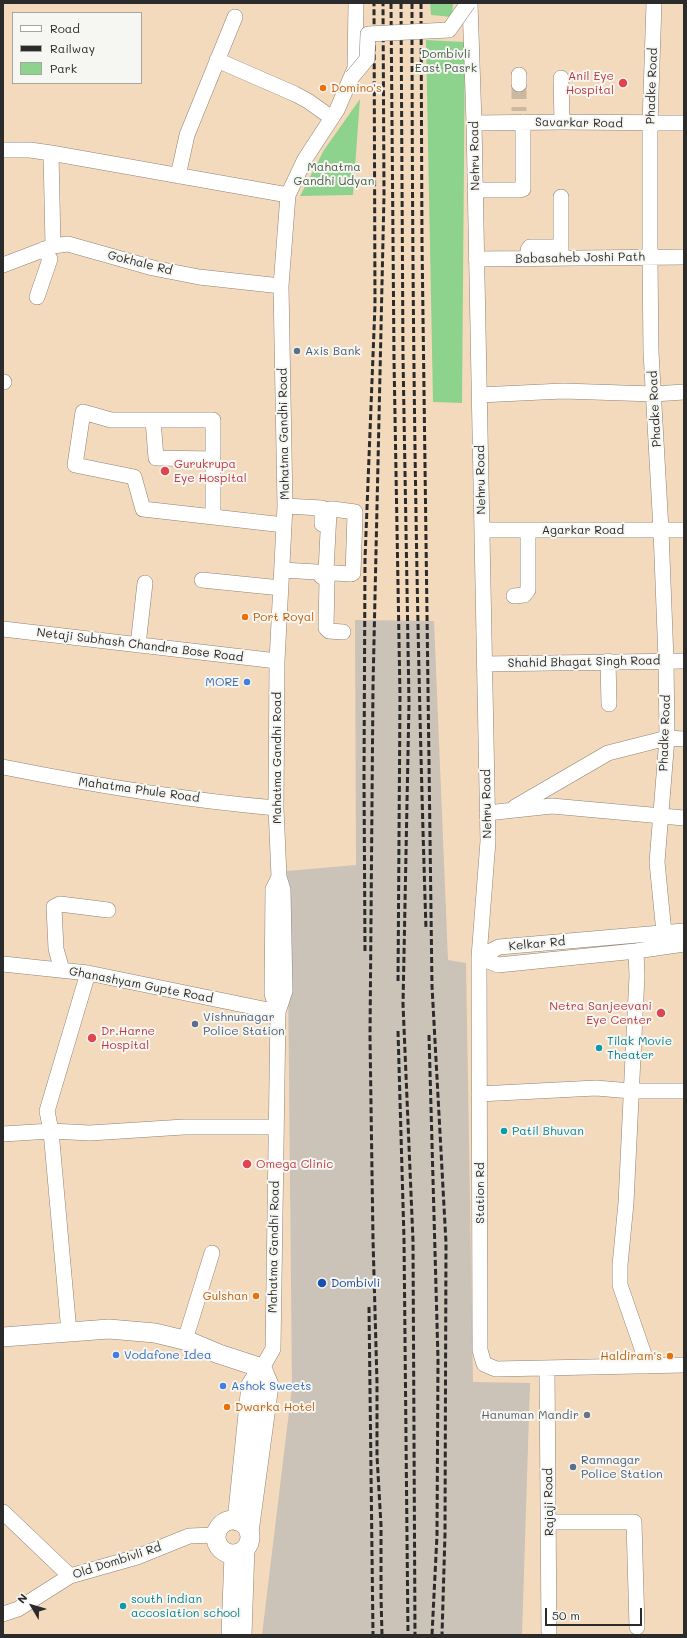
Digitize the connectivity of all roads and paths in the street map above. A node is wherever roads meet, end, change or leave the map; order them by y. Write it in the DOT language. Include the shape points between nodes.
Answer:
graph roads {
  1 [pos="356,3"];
  2 [pos="469,3"];
  3 [pos="654,3"];
  4 [pos="234,17"];
  5 [pos="217,60"];
  6 [pos="352,77"];
  7 [pos="561,78"];
  8 [pos="332,118"];
  9 [pos="520,118"];
  10 [pos="562,122"];
  11 [pos="474,123"];
  12 [pos="684,123"];
  13 [pos="650,124"];
  14 [pos="3,150"];
  15 [pos="51,153"];
  16 [pos="178,176"];
  17 [pos="475,190"];
  18 [pos="288,195"];
  19 [pos="561,197"];
  20 [pos="48,247"];
  21 [pos="560,252"];
  22 [pos="650,257"];
  23 [pos="684,257"];
  24 [pos="476,259"];
  25 [pos="3,264"];
  26 [pos="281,286"];
  27 [pos="37,297"];
  28 [pos="684,392"];
  29 [pos="654,394"];
  30 [pos="479,395"];
  31 [pos="153,420"];
  32 [pos="213,459"];
  33 [pos="285,506"];
  34 [pos="213,517"];
  35 [pos="284,525"];
  36 [pos="483,530"];
  37 [pos="528,530"];
  38 [pos="661,530"];
  39 [pos="684,530"];
  40 [pos="282,570"];
  41 [pos="321,572"];
  42 [pos="202,580"];
  43 [pos="145,583"];
  44 [pos="281,588"];
  45 [pos="514,596"];
  46 [pos="3,629"];
  47 [pos="343,632"];
  48 [pos="138,645"];
  49 [pos="666,660"];
  50 [pos="277,661"];
  51 [pos="608,661"];
  52 [pos="684,661"];
  53 [pos="484,664"];
  54 [pos="609,704"];
  55 [pos="667,738"];
  56 [pos="684,739"];
  57 [pos="3,767"];
  58 [pos="276,808"];
  59 [pos="511,810"];
  60 [pos="487,813"];
  61 [pos="662,816"];
  62 [pos="684,818"];
  63 [pos="108,910"];
  64 [pos="684,932"];
  65 [pos="664,933"];
  66 [pos="684,944"];
  67 [pos="636,951"];
  68 [pos="479,957"];
  69 [pos="3,964"];
  70 [pos="62,970"];
  71 [pos="88,973"];
  72 [pos="278,1012"];
  73 [pos="631,1091"];
  74 [pos="684,1091"];
  75 [pos="479,1094"];
  76 [pos="276,1127"];
  77 [pos="51,1131"];
  78 [pos="3,1134"];
  79 [pos="212,1253"];
  80 [pos="69,1332"];
  81 [pos="3,1337"];
  82 [pos="185,1340"];
  83 [pos="684,1365"];
  84 [pos="648,1366"];
  85 [pos="262,1368"];
  86 [pos="547,1368"];
  87 [pos="3,1512"];
  88 [pos="549,1522"];
  89 [pos="216,1535"];
  90 [pos="241,1538"];
  91 [pos="70,1576"];
  92 [pos="3,1614"];
  93 [pos="637,1627"];
  94 [pos="229,1635"];
  95 [pos="244,1635"];
  96 [pos="549,1635"];
  1 -- 6 [label="street, Mahatma Gandhi Road" via="356,68"];
  2 -- 6 [label="street, bridge" via="449,30 368,34 367,59"];
  2 -- 11 [label="street, Nehru Road"];
  3 -- 13 [label="street, Phadke Road"];
  4 -- 5 [label="street"];
  5 -- 8 [label="street" via="308,100"];
  5 -- 16 [label="street" via="187,135"];
  6 -- 8 [label="street, Mahatma Gandhi Road"];
  7 -- 10 [label="street"];
  8 -- 18 [label="street, Mahatma Gandhi Road" via="305,159"];
  9 -- 10 [label="street, Savarkar Road"];
  9 -- 11 [label="street, Savarkar Road"];
  9 -- 17 [label="street" via="523,189"];
  10 -- 13 [label="street, Savarkar Road"];
  11 -- 17 [label="street, Nehru Road"];
  12 -- 13 [label="street, Savarkar Road"];
  13 -- 22 [label="street, Phadke Road"];
  14 -- 15 [label="street"];
  15 -- 16 [label="street"];
  15 -- 20 [label="street"];
  16 -- 18 [label="street"];
  17 -- 24 [label="street, Nehru Road"];
  18 -- 26 [label="street, Mahatma Gandhi Road"];
  19 -- 21 [label="street"];
  20 -- 25 [label="street, Gokhale Rd"];
  20 -- 26 [label="street, Gokhale Rd" via="68,244 153,268 199,277"];
  20 -- 27 [label="street" via="50,259"];
  21 -- 22 [label="street, Babasaheb Joshi Path"];
  21 -- 24 [label="street, Babasaheb Joshi Path" via="528,259"];
  22 -- 23 [label="street, Babasaheb Joshi Path"];
  22 -- 29 [label="street, Phadke Road"];
  24 -- 30 [label="street, Nehru Road"];
  26 -- 33 [label="street, Mahatma Gandhi Road"];
  28 -- 29 [label="street"];
  29 -- 30 [label="street" via="563,391"];
  29 -- 38 [label="street, Phadke Road"];
  30 -- 36 [label="street, Nehru Road"];
  31 -- 32 [label="street" via="156,458"];
  31 -- 32 [label="street" via="213,420"];
  31 -- 34 [label="street" via="111,420 83,412 75,465 134,477 143,509"];
  32 -- 34 [label="street"];
  33 -- 35 [label="street, Mahatma Gandhi Road"];
  33 -- 41 [label="street" via="323,509"];
  34 -- 35 [label="street"];
  35 -- 40 [label="street, Mahatma Gandhi Road"];
  36 -- 37 [label="street, Agarkar Road"];
  36 -- 53 [label="street, Nehru Road"];
  37 -- 38 [label="street, Agarkar Road"];
  37 -- 45 [label="street" via="528,590 524,595"];
  38 -- 39 [label="street, Agarkar Road"];
  38 -- 49 [label="street, Phadke Road"];
  40 -- 41 [label="street"];
  40 -- 44 [label="street, Mahatma Gandhi Road"];
  41 -- 47 [label="street" via="321,576 327,580 326,628 330,631"];
  42 -- 44 [label="street"];
  43 -- 48 [label="street"];
  44 -- 50 [label="street, Mahatma Gandhi Road"];
  46 -- 48 [label="street, Netaji Subhash Chandra Bose Road"];
  48 -- 50 [label="street, Netaji Subhash Chandra Bose Road"];
  49 -- 51 [label="street, Shahid Bhagat Singh Road"];
  49 -- 52 [label="street, Shahid Bhagat Singh Road"];
  49 -- 55 [label="street, Phadke Road"];
  50 -- 58 [label="street, Mahatma Gandhi Road"];
  51 -- 53 [label="street, Shahid Bhagat Singh Road"];
  51 -- 54 [label="street"];
  53 -- 60 [label="street, Nehru Road"];
  55 -- 56 [label="street"];
  55 -- 59 [label="street" via="608,754"];
  55 -- 61 [label="street, Phadke Road"];
  57 -- 58 [label="street, Mahatma Phule Road" via="90,784"];
  58 -- 72 [label="street, Mahatma Gandhi Road" via="279,877 272,889 272,994"];
  59 -- 60 [label="street"];
  59 -- 61 [label="street" via="552,806"];
  60 -- 68 [label="street, Nehru Road" via="488,841"];
  61 -- 62 [label="street"];
  61 -- 65 [label="street, Phadke Road" via="657,862"];
  63 -- 70 [label="street" via="60,904 54,907 56,949"];
  64 -- 65 [label="street, Kelkar Rd"];
  65 -- 68 [label="street, Kelkar Rd" via="499,947"];
  66 -- 67 [label="street, Kelkar Rd"];
  67 -- 68 [label="street, Kelkar Rd" via="498,965"];
  67 -- 73 [label="street"];
  68 -- 75 [label="street, Station Rd"];
  69 -- 70 [label="street, Ghanashyam Gupte Road"];
  70 -- 71 [label="street, Ghanashyam Gupte Road"];
  71 -- 72 [label="street, Ghanashyam Gupte Road"];
  71 -- 77 [label="street" via="47,1111"];
  72 -- 76 [label="street, Mahatma Gandhi Road"];
  73 -- 74 [label="street"];
  73 -- 75 [label="street" via="596,1088"];
  73 -- 84 [label="street" via="620,1285"];
  75 -- 86 [label="street, Station Rd" via="480,1350 484,1364 496,1369"];
  76 -- 77 [label="street" via="90,1133"];
  76 -- 85 [label="street, Mahatma Gandhi Road" via="273,1349"];
  77 -- 78 [label="street"];
  77 -- 80 [label="street"];
  79 -- 82 [label="street"];
  80 -- 81 [label="main road"];
  80 -- 82 [label="main road" via="109,1329 155,1332"];
  82 -- 85 [label="main road"];
  83 -- 84 [label="street"];
  84 -- 86 [label="street"];
  85 -- 90 [label="main road, Mahatma Gandhi Road" via="251,1385"];
  86 -- 88 [label="street, Rajaji Road"];
  87 -- 91 [label="street"];
  88 -- 93 [label="street" via="634,1522"];
  88 -- 96 [label="street, Rajaji Road"];
  89 -- 90 [label="main road" via="216,1541 222,1550"];
  89 -- 90 [label="main road" via="221,1525 231,1520"];
  89 -- 91 [label="street, Old Dombivli Rd" via="190,1536 137,1557"];
  90 -- 94 [label="street"];
  90 -- 95 [label="street"];
  91 -- 92 [label="street, Old Dombivli Rd" via="18,1609"];
}
